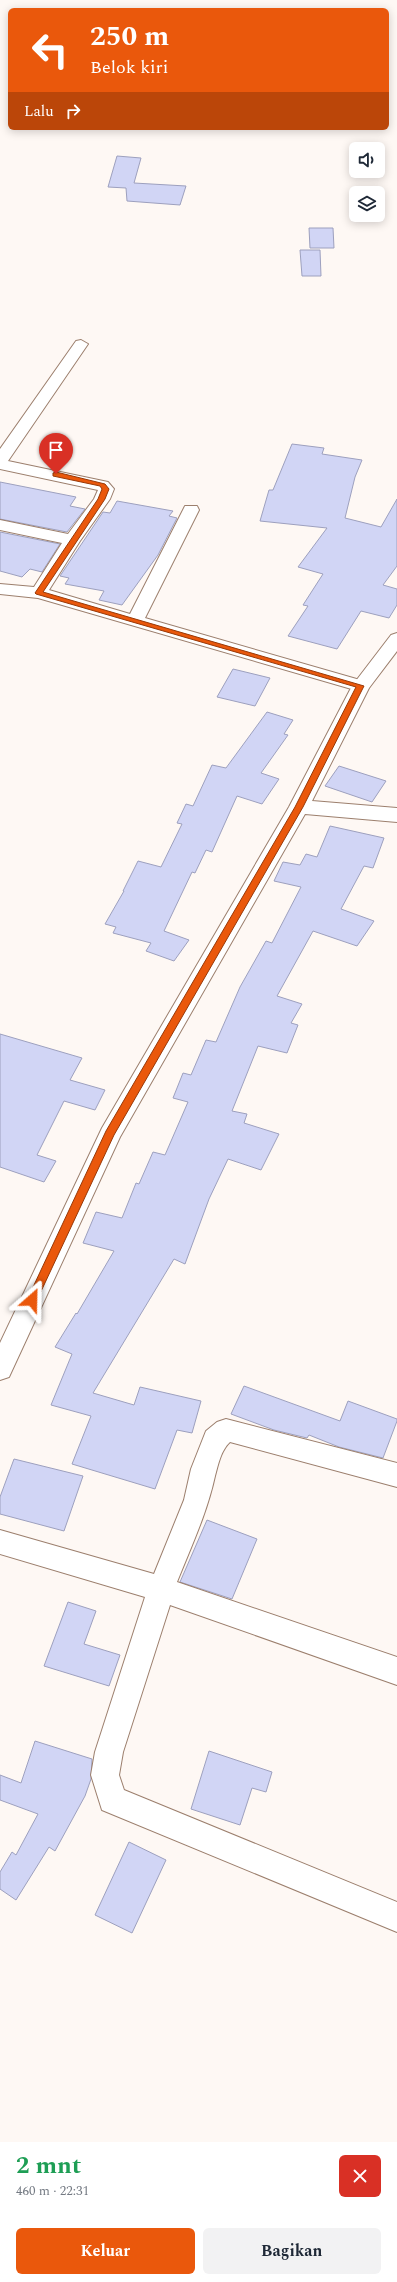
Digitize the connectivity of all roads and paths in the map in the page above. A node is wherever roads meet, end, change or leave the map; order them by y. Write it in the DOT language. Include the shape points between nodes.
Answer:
graph roads {
  1 [pos="81,344"];
  2 [pos="0,460"];
  3 [pos="0,464"];
  4 [pos="192,510"];
  5 [pos="0,525"];
  6 [pos="72,540"];
  7 [pos="0,589"];
  8 [pos="39,593"];
  9 [pos="135,621"];
  10 [pos="397,639"];
  11 [pos="361,686"];
  12 [pos="299,807"];
  13 [pos="397,815"];
  14 [pos="0,1369"];
  15 [pos="397,1474"];
  16 [pos="0,1542"];
  17 [pos="161,1589"];
  18 [pos="397,1671"];
  19 [pos="397,1917"];
  1 -- 2 [label="street"];
  3 -- 6 [label="street" via="102,485 106,489 102,499"];
  4 -- 9 [label="street"];
  5 -- 6 [label="street"];
  6 -- 8 [label="street"];
  7 -- 8 [label="street"];
  8 -- 9 [label="street"];
  9 -- 11 [label="street"];
  10 -- 11 [label="street"];
  11 -- 12 [label="street"];
  12 -- 13 [label="street"];
  12 -- 14 [label="street" via="110,1134"];
  15 -- 17 [label="street" via="226,1430 215,1439 204,1469 197,1500"];
  16 -- 17 [label="street"];
  17 -- 18 [label="street"];
  17 -- 19 [label="street" via="109,1752 105,1775 112,1800"];
}
